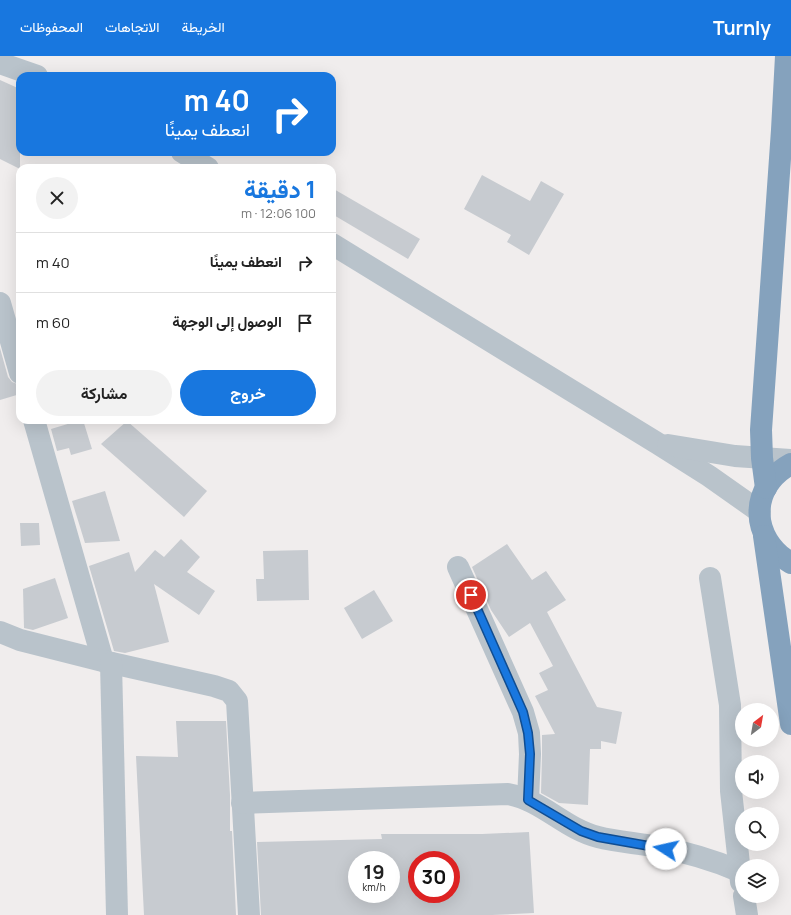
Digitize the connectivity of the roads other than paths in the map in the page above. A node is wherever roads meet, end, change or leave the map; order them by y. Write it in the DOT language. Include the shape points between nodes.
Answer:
graph roads {
  1 [pos="786,56"];
  2 [pos="0,63"];
  3 [pos="26,72"];
  4 [pos="188,156"];
  5 [pos="202,164"];
  6 [pos="336,246"];
  7 [pos="0,303"];
  8 [pos="16,359"];
  9 [pos="35,424"];
  10 [pos="657,443"];
  11 [pos="762,458"];
  12 [pos="791,460"];
  13 [pos="791,464"];
  14 [pos="766,488"];
  15 [pos="760,512"];
  16 [pos="764,536"];
  17 [pos="791,563"];
  18 [pos="458,567"];
  19 [pos="710,578"];
  20 [pos="0,632"];
  21 [pos="107,662"];
  22 [pos="791,724"];
  23 [pos="528,800"];
  24 [pos="242,803"];
  25 [pos="739,859"];
  26 [pos="735,874"];
  27 [pos="745,903"];
  28 [pos="118,915"];
  29 [pos="249,915"];
  30 [pos="747,915"];
  1 -- 11 [label="highway" via="761,430"];
  2 -- 3 [label="street"];
  4 -- 5 [label="street"];
  6 -- 10 [label="street"];
  7 -- 8 [label="street"];
  9 -- 21 [label="street"];
  10 -- 11 [label="street"];
  10 -- 15 [label="street"];
  11 -- 12 [label="street"];
  11 -- 14 [label="highway"];
  13 -- 14 [label="highway" via="780,471"];
  14 -- 15 [label="highway"];
  15 -- 16 [label="highway"];
  16 -- 17 [label="highway" via="771,547"];
  16 -- 22 [label="highway"];
  18 -- 23 [label="street" via="523,712 530,754"];
  19 -- 25 [label="street" via="730,705 731,791"];
  20 -- 21 [label="street" via="20,640"];
  21 -- 24 [label="street" via="229,691 237,701"];
  21 -- 28 [label="street"];
  23 -- 24 [label="street" via="499,794"];
  23 -- 26 [label="street" via="581,831 598,837 710,859"];
  24 -- 29 [label="street"];
  27 -- 30 [label="street"];
}
